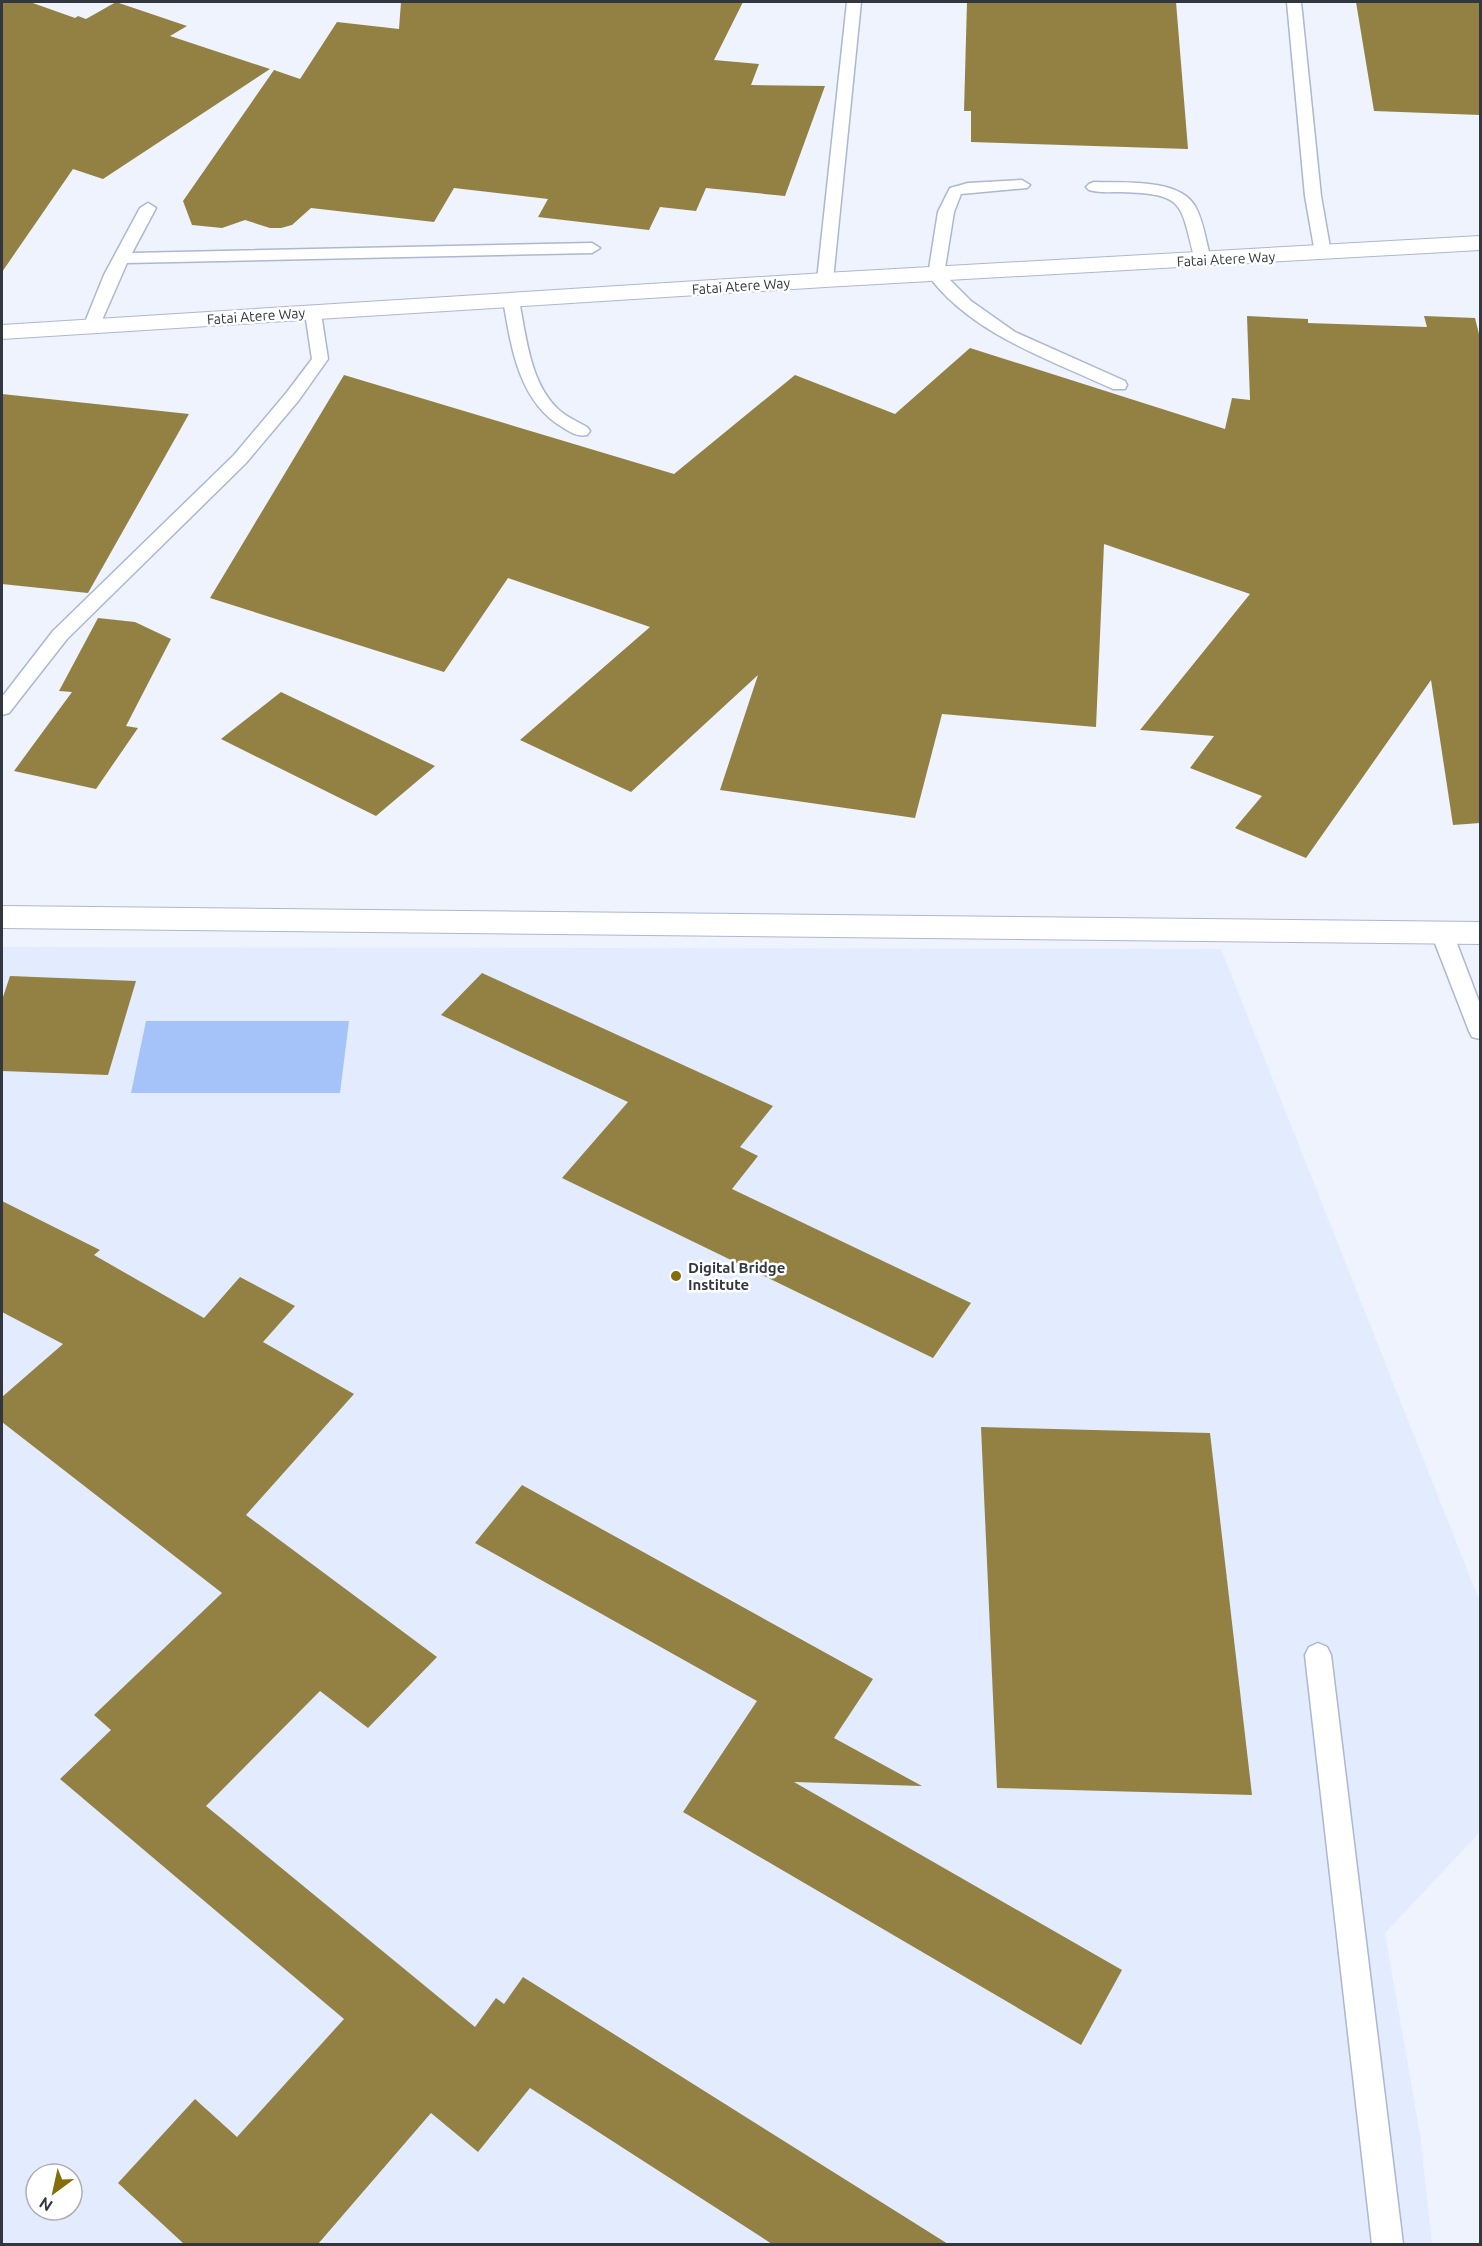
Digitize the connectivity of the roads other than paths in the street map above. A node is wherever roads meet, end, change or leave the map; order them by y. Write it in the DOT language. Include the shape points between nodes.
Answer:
graph roads {
  1 [pos="854,2"];
  2 [pos="1294,2"];
  3 [pos="1022,185"];
  4 [pos="1094,187"];
  5 [pos="148,208"];
  6 [pos="1480,243"];
  7 [pos="592,248"];
  8 [pos="1323,253"];
  9 [pos="122,258"];
  10 [pos="1203,260"];
  11 [pos="936,275"];
  12 [pos="825,280"];
  13 [pos="511,300"];
  14 [pos="313,313"];
  15 [pos="91,327"];
  16 [pos="2,332"];
  17 [pos="1119,385"];
  18 [pos="581,431"];
  19 [pos="2,709"];
  20 [pos="2,917"];
  21 [pos="1442,933"];
  22 [pos="1480,933"];
  23 [pos="1480,1031"];
  24 [pos="1318,1654"];
  25 [pos="1388,2244"];
  1 -- 12 [label="lane"];
  2 -- 8 [label="lane" via="1313,196"];
  3 -- 11 [label="lane" via="955,191 946,212"];
  4 -- 10 [label="lane" via="1177,195 1187,205"];
  5 -- 9 [label="lane"];
  6 -- 8 [label="street, Fatai Atere Way"];
  7 -- 9 [label="lane"];
  8 -- 10 [label="street, Fatai Atere Way"];
  9 -- 15 [label="lane"];
  10 -- 11 [label="street, Fatai Atere Way"];
  11 -- 12 [label="street, Fatai Atere Way"];
  11 -- 17 [label="lane" via="965,304 1009,335"];
  12 -- 13 [label="street, Fatai Atere Way"];
  13 -- 14 [label="street, Fatai Atere Way"];
  13 -- 18 [label="lane" via="522,353 536,389 550,411"];
  14 -- 15 [label="street, Fatai Atere Way"];
  14 -- 19 [label="lane" via="320,359 293,396 240,459 60,634"];
  15 -- 16 [label="street, Fatai Atere Way"];
  20 -- 21 [label="street"];
  21 -- 22 [label="street"];
  21 -- 23 [label="lane"];
  24 -- 25 [label="lane"];
}
